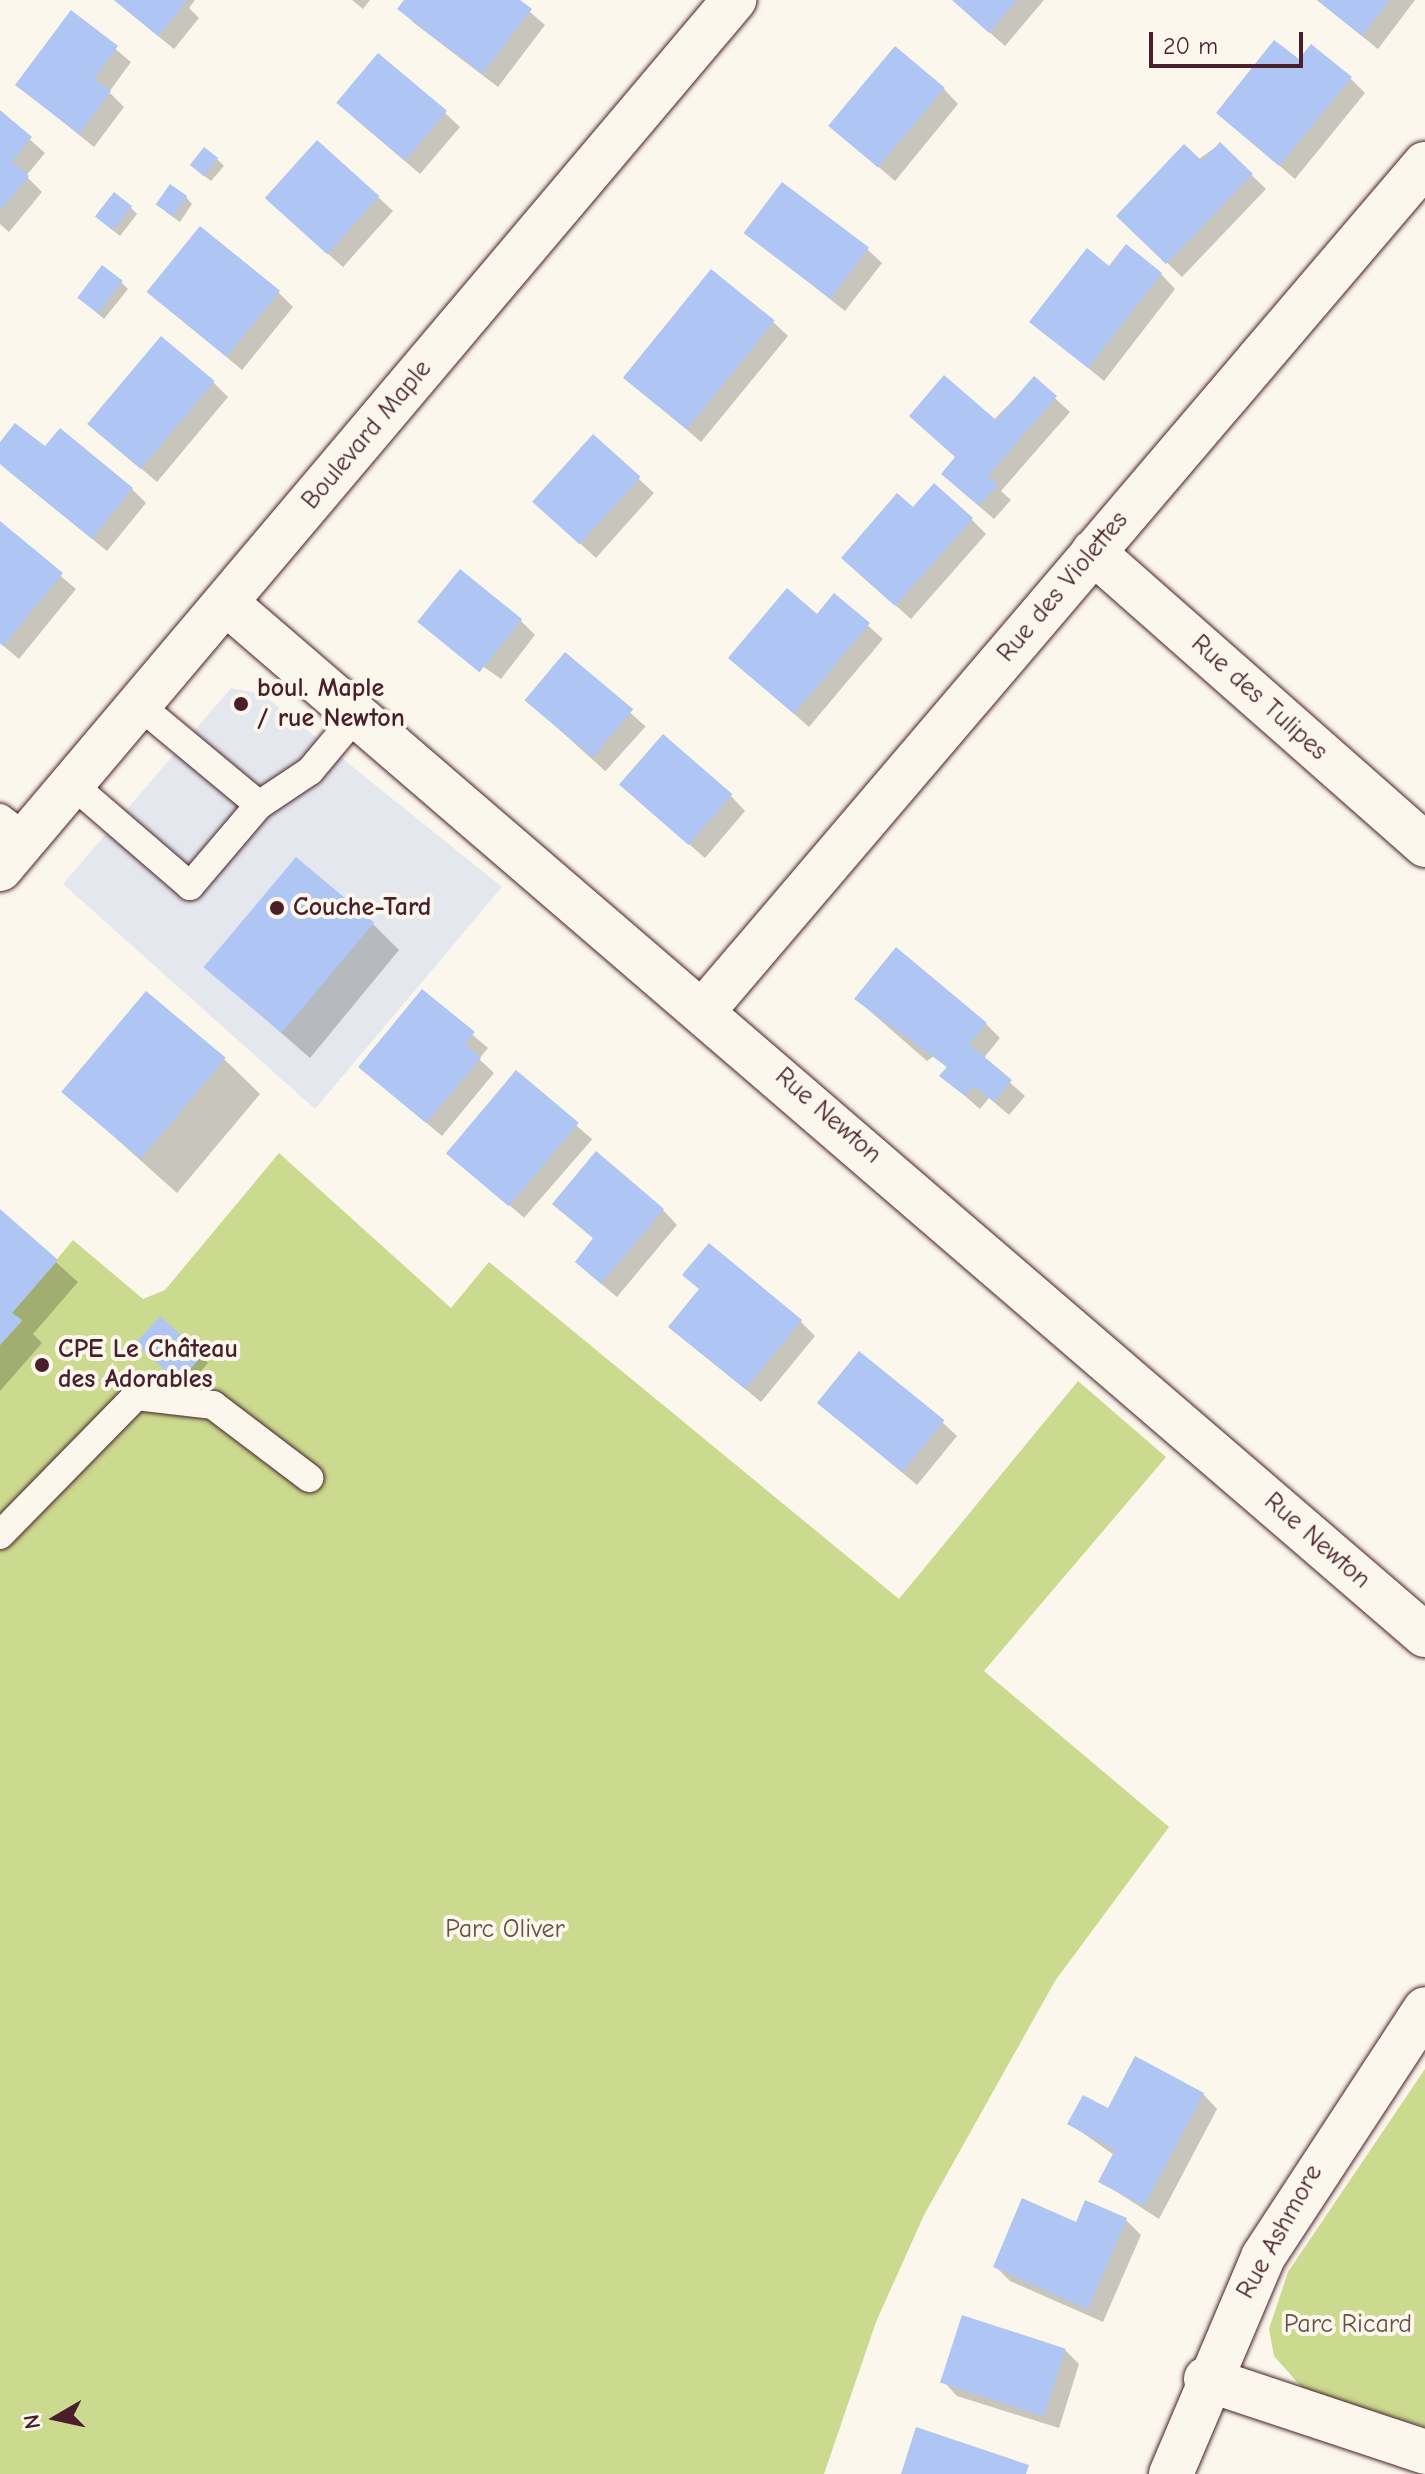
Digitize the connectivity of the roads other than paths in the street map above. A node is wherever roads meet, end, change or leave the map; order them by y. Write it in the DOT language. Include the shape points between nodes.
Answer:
graph roads {
  1 [pos="734,0"];
  2 [pos="1425,164"];
  3 [pos="1093,552"];
  4 [pos="226,603"];
  5 [pos="139,705"];
  6 [pos="356,716"];
  7 [pos="72,784"];
  8 [pos="259,805"];
  9 [pos="9,842"];
  10 [pos="1425,845"];
  11 [pos="703,1011"];
  12 [pos="309,1478"];
  13 [pos="0,1535"];
  14 [pos="1425,1635"];
  15 [pos="1425,2009"];
  16 [pos="1206,2379"];
  17 [pos="1425,2452"];
  18 [pos="1171,2474"];
  1 -- 4 [label="street, Boulevard Maple"];
  2 -- 3 [label="street, Rue des Violettes"];
  3 -- 10 [label="street, Rue des Tulipes"];
  3 -- 11 [label="street, Rue des Violettes"];
  4 -- 5 [label="street, Boulevard Maple"];
  4 -- 6 [label="street, Rue Newton"];
  5 -- 7 [label="street, Boulevard Maple"];
  5 -- 8 [label="lane"];
  6 -- 8 [label="lane" via="310,771"];
  6 -- 11 [label="street, Rue Newton"];
  7 -- 8 [label="lane" via="190,886"];
  7 -- 9 [label="street, Boulevard Maple"];
  11 -- 14 [label="street, Rue Newton"];
  12 -- 13 [label="lane" via="213,1405 136,1396"];
  15 -- 16 [label="street, Rue Ashmore" via="1297,2196"];
  16 -- 17 [label="street"];
  16 -- 18 [label="street, Rue Ashmore"];
}
